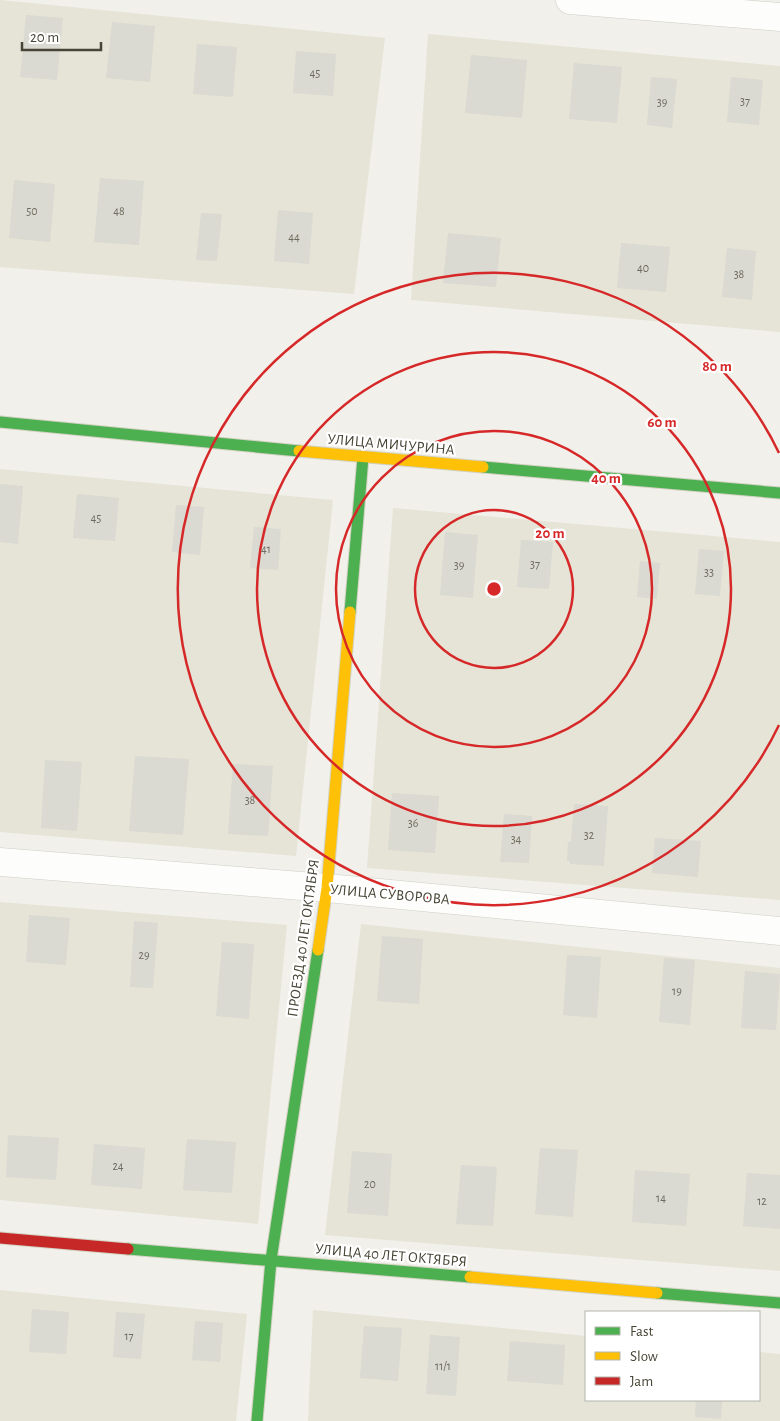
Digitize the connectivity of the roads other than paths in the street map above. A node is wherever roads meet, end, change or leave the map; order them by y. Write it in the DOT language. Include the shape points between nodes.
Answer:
graph roads {
  1 [pos="570,0"];
  2 [pos="780,17"];
  3 [pos="0,422"];
  4 [pos="363,457"];
  5 [pos="780,493"];
  6 [pos="0,862"];
  7 [pos="327,888"];
  8 [pos="780,932"];
  9 [pos="0,1238"];
  10 [pos="271,1260"];
  11 [pos="780,1303"];
  12 [pos="257,1421"];
  1 -- 2 [label="street"];
  3 -- 4 [label="street, УЛИЦА МИЧУРИНА"];
  4 -- 5 [label="street, УЛИЦА МИЧУРИНА"];
  4 -- 7 [label="street, ПРОЕЗД 40 ЛЕТ ОКТЯБРЯ"];
  6 -- 7 [label="street, УЛИЦА СУВОРОВА"];
  7 -- 8 [label="street, УЛИЦА СУВОРОВА"];
  7 -- 10 [label="street, ПРОЕЗД 40 ЛЕТ ОКТЯБРЯ"];
  9 -- 10 [label="street, УЛИЦА 40 ЛЕТ ОКТЯБРЯ"];
  10 -- 11 [label="street, УЛИЦА 40 ЛЕТ ОКТЯБРЯ"];
  10 -- 12 [label="street, ПРОЕЗД 40 ЛЕТ ОКТЯБРЯ"];
}
